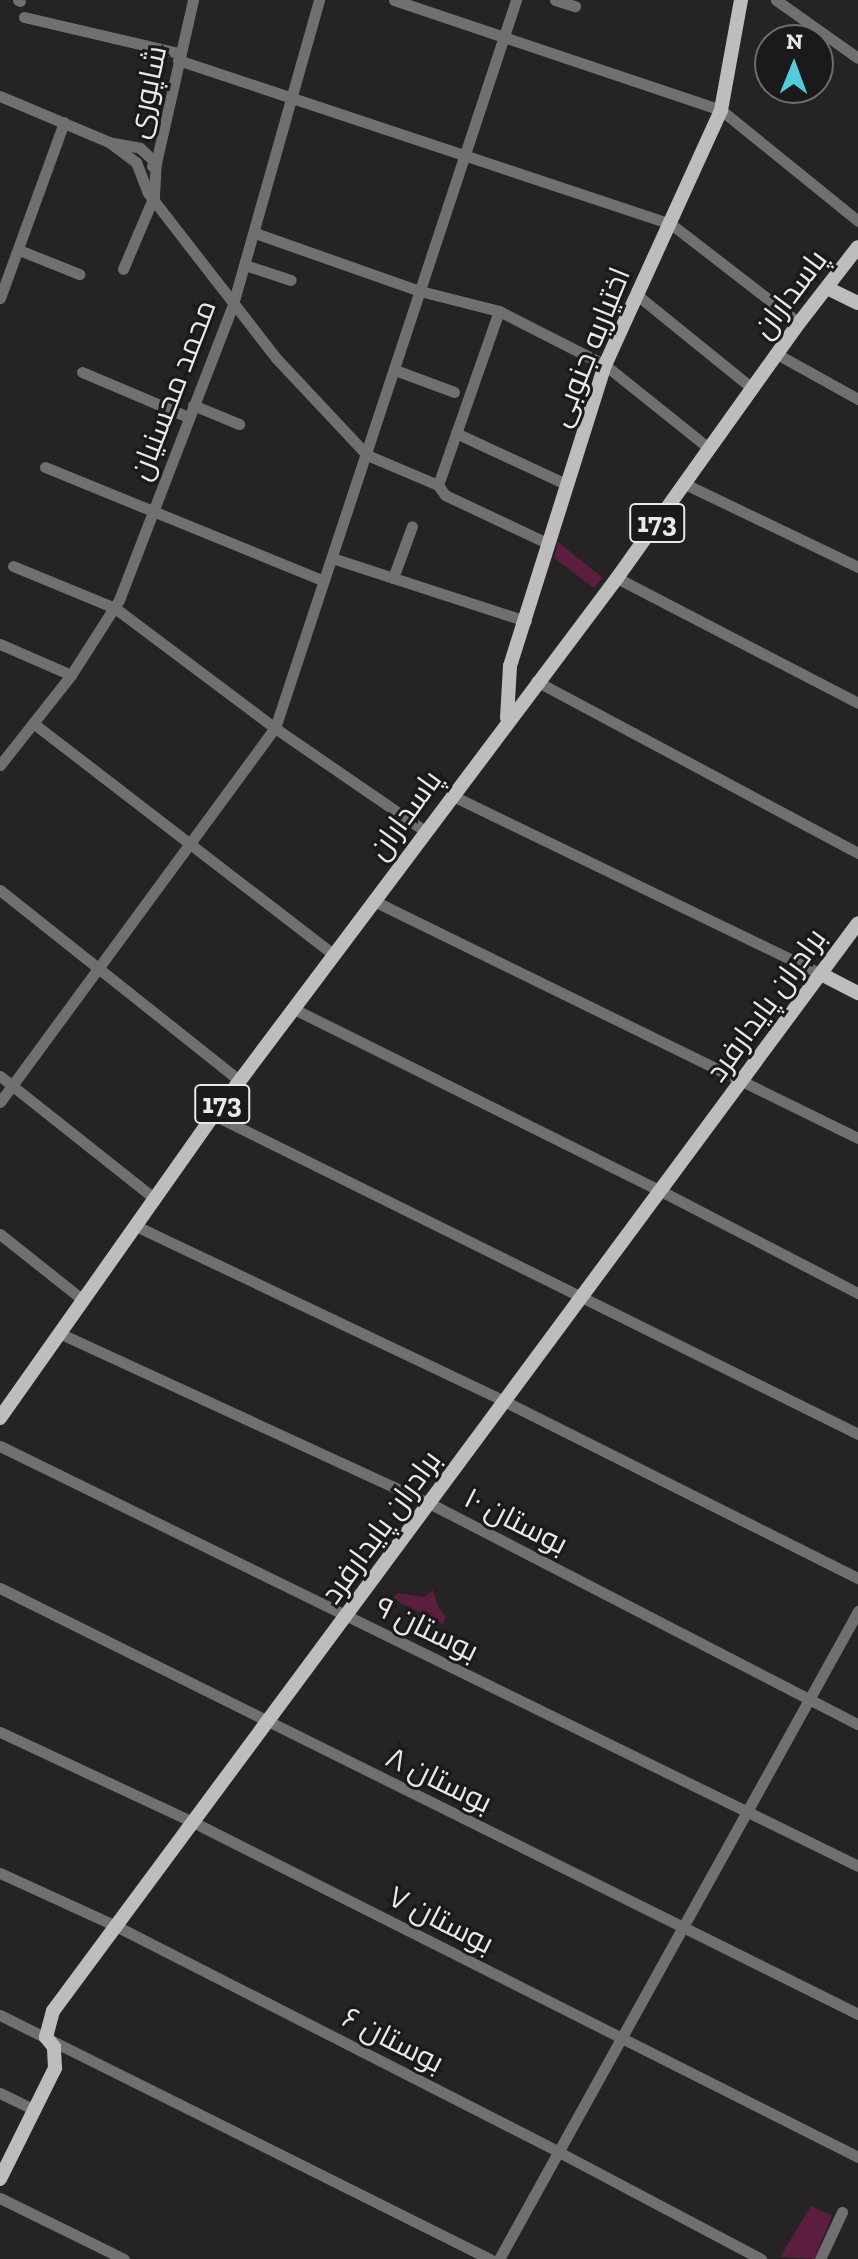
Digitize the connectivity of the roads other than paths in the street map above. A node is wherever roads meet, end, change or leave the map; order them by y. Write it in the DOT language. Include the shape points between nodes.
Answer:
graph roads {
  1 [pos="193,0"];
  2 [pos="319,0"];
  3 [pos="394,0"];
  4 [pos="516,0"];
  5 [pos="555,0"];
  6 [pos="741,0"];
  7 [pos="776,0"];
  8 [pos="575,6"];
  9 [pos="24,17"];
  10 [pos="506,36"];
  11 [pos="178,56"];
  12 [pos="858,58"];
  13 [pos="0,96"];
  14 [pos="291,100"];
  15 [pos="721,110"];
  16 [pos="64,122"];
  17 [pos="109,142"];
  18 [pos="465,156"];
  19 [pos="156,163"];
  20 [pos="142,169"];
  21 [pos="154,196"];
  22 [pos="858,221"];
  23 [pos="671,224"];
  24 [pos="255,233"];
  25 [pos="858,247"];
  26 [pos="19,250"];
  27 [pos="245,265"];
  28 [pos="123,269"];
  29 [pos="79,274"];
  30 [pos="291,280"];
  31 [pos="827,288"];
  32 [pos="420,291"];
  33 [pos="637,295"];
  34 [pos="0,298"];
  35 [pos="858,303"];
  36 [pos="233,304"];
  37 [pos="499,311"];
  38 [pos="799,323"];
  39 [pos="777,354"];
  40 [pos="605,365"];
  41 [pos="395,370"];
  42 [pos="82,372"];
  43 [pos="752,388"];
  44 [pos="454,392"];
  45 [pos="858,399"];
  46 [pos="193,405"];
  47 [pos="188,417"];
  48 [pos="239,424"];
  49 [pos="456,433"];
  50 [pos="710,449"];
  51 [pos="367,455"];
  52 [pos="45,467"];
  53 [pos="566,484"];
  54 [pos="685,484"];
  55 [pos="438,485"];
  56 [pos="153,509"];
  57 [pos="412,526"];
  58 [pos="547,543"];
  59 [pos="332,558"];
  60 [pos="13,566"];
  61 [pos="858,567"];
  62 [pos="393,578"];
  63 [pos="617,578"];
  64 [pos="324,581"];
  65 [pos="115,608"];
  66 [pos="526,621"];
  67 [pos="0,644"];
  68 [pos="71,675"];
  69 [pos="536,681"];
  70 [pos="858,703"];
  71 [pos="507,720"];
  72 [pos="33,723"];
  73 [pos="275,728"];
  74 [pos="3,757"];
  75 [pos="451,795"];
  76 [pos="425,831"];
  77 [pos="191,842"];
  78 [pos="858,853"];
  79 [pos="0,890"];
  80 [pos="374,901"];
  81 [pos="858,923"];
  82 [pos="334,955"];
  83 [pos="99,968"];
  84 [pos="821,974"];
  85 [pos="858,993"];
  86 [pos="294,1009"];
  87 [pos="0,1076"];
  88 [pos="240,1081"];
  89 [pos="742,1082"];
  90 [pos="12,1085"];
  91 [pos="0,1102"];
  92 [pos="214,1115"];
  93 [pos="858,1138"];
  94 [pos="661,1191"];
  95 [pos="155,1199"];
  96 [pos="136,1226"];
  97 [pos="0,1234"];
  98 [pos="858,1293"];
  99 [pos="584,1295"];
  100 [pos="83,1300"];
  101 [pos="59,1333"];
  102 [pos="6,1397"];
  103 [pos="506,1402"];
  104 [pos="0,1418"];
  105 [pos="858,1434"];
  106 [pos="0,1446"];
  107 [pos="431,1504"];
  108 [pos="858,1578"];
  109 [pos="0,1588"];
  110 [pos="858,1611"];
  111 [pos="347,1617"];
  112 [pos="809,1699"];
  113 [pos="269,1722"];
  114 [pos="858,1724"];
  115 [pos="0,1732"];
  116 [pos="748,1810"];
  117 [pos="195,1823"];
  118 [pos="858,1866"];
  119 [pos="0,1873"];
  120 [pos="118,1927"];
  121 [pos="683,1927"];
  122 [pos="858,2014"];
  123 [pos="0,2015"];
  124 [pos="46,2037"];
  125 [pos="622,2038"];
  126 [pos="0,2093"];
  127 [pos="35,2110"];
  128 [pos="557,2151"];
  129 [pos="858,2157"];
  130 [pos="0,2179"];
  131 [pos="0,2198"];
  132 [pos="842,2212"];
  133 [pos="98,2247"];
  134 [pos="92,2259"];
  135 [pos="124,2259"];
  136 [pos="490,2259"];
  137 [pos="499,2259"];
  138 [pos="761,2259"];
  139 [pos="820,2259"];
  1 -- 11 [label="street, شاپوری"];
  2 -- 14 [label="street, محمد محسنیان"];
  3 -- 10 [label="street"];
  4 -- 10 [label="street"];
  5 -- 8 [label="street"];
  6 -- 15 [label="main road, اختیاریه جنوبی"];
  7 -- 12 [label="street"];
  9 -- 11 [label="street"];
  10 -- 15 [label="street"];
  10 -- 18 [label="street"];
  11 -- 14 [label="street"];
  11 -- 19 [label="street, شاپوری"];
  13 -- 16 [label="street"];
  14 -- 18 [label="street"];
  14 -- 24 [label="street, محمد محسنیان"];
  15 -- 22 [label="street"];
  15 -- 23 [label="main road, اختیاریه جنوبی"];
  16 -- 17 [label="street"];
  16 -- 26 [label="street"];
  17 -- 19 [label="street" via="140,148"];
  17 -- 20 [label="street"];
  18 -- 23 [label="street"];
  18 -- 32 [label="street"];
  19 -- 20 [label="street"];
  19 -- 21 [label="street, شاپوری"];
  20 -- 21 [label="street" via="148,193"];
  21 -- 28 [label="street, شاپوری"];
  21 -- 36 [label="street"];
  23 -- 33 [label="main road, اختیاریه جنوبی"];
  23 -- 38 [label="street"];
  24 -- 27 [label="street, محمد محسنیان"];
  24 -- 32 [label="street"];
  25 -- 31 [label="main road, پاسداران / 173"];
  26 -- 29 [label="street"];
  26 -- 34 [label="street"];
  27 -- 30 [label="street"];
  27 -- 36 [label="street, محمد محسنیان"];
  31 -- 35 [label="main road"];
  31 -- 38 [label="main road, پاسداران / 173"];
  32 -- 37 [label="street"];
  32 -- 41 [label="street"];
  33 -- 40 [label="main road, اختیاریه جنوبی"];
  33 -- 43 [label="street"];
  36 -- 46 [label="street, محمد محسنیان"];
  36 -- 51 [label="street"];
  37 -- 40 [label="street"];
  37 -- 49 [label="street"];
  38 -- 39 [label="main road, پاسداران / 173"];
  39 -- 43 [label="main road, پاسداران / 173"];
  39 -- 45 [label="street"];
  40 -- 50 [label="street"];
  40 -- 53 [label="main road, اختیاریه جنوبی"];
  41 -- 44 [label="street"];
  41 -- 51 [label="street"];
  42 -- 47 [label="street"];
  43 -- 50 [label="main road, پاسداران / 173"];
  46 -- 47 [label="street, محمد محسنیان"];
  46 -- 48 [label="street"];
  47 -- 56 [label="street, محمد محسنیان"];
  49 -- 53 [label="street"];
  49 -- 55 [label="street"];
  50 -- 54 [label="main road, پاسداران / 173"];
  51 -- 55 [label="street"];
  51 -- 59 [label="street"];
  52 -- 56 [label="street"];
  53 -- 58 [label="main road, اختیاریه جنوبی"];
  54 -- 61 [label="street"];
  54 -- 63 [label="main road, پاسداران / 173"];
  55 -- 58 [label="street" via="445,495"];
  56 -- 64 [label="street"];
  56 -- 65 [label="street, محمد محسنیان"];
  57 -- 62 [label="street"];
  58 -- 66 [label="main road, اختیاریه جنوبی"];
  59 -- 62 [label="street"];
  59 -- 64 [label="street"];
  60 -- 65 [label="street"];
  62 -- 66 [label="street"];
  63 -- 69 [label="main road, پاسداران / 173"];
  63 -- 70 [label="street"];
  64 -- 73 [label="street"];
  65 -- 68 [label="street, محمد محسنیان"];
  65 -- 73 [label="street"];
  66 -- 71 [label="main road, اختیاریه جنوبی" via="510,666"];
  67 -- 68 [label="street"];
  68 -- 72 [label="street, محمد محسنیان"];
  69 -- 71 [label="main road, پاسداران / 173"];
  69 -- 78 [label="street"];
  71 -- 75 [label="main road, پاسداران / 173"];
  72 -- 74 [label="street, محمد محسنیان"];
  72 -- 77 [label="street"];
  73 -- 76 [label="street"];
  73 -- 77 [label="street"];
  75 -- 76 [label="main road, پاسداران / 173"];
  75 -- 84 [label="street"];
  76 -- 80 [label="main road, پاسداران / 173"];
  77 -- 82 [label="street"];
  77 -- 83 [label="street"];
  79 -- 83 [label="street"];
  80 -- 82 [label="main road, پاسداران / 173"];
  80 -- 89 [label="street"];
  81 -- 84 [label="main road, برادران پایدارفرد"];
  82 -- 86 [label="main road, پاسداران / 173"];
  83 -- 88 [label="street"];
  83 -- 90 [label="street"];
  84 -- 85 [label="main road"];
  84 -- 89 [label="main road, برادران پایدارفرد"];
  86 -- 88 [label="main road, پاسداران / 173"];
  86 -- 94 [label="street"];
  87 -- 90 [label="street"];
  88 -- 92 [label="main road, پاسداران / 173"];
  89 -- 93 [label="street"];
  89 -- 94 [label="main road, برادران پایدارفرد"];
  90 -- 91 [label="street"];
  90 -- 95 [label="street"];
  92 -- 95 [label="main road, پاسداران / 173"];
  92 -- 99 [label="street"];
  94 -- 98 [label="street"];
  94 -- 99 [label="main road, برادران پایدارفرد"];
  95 -- 96 [label="main road, پاسداران / 173"];
  96 -- 100 [label="main road, پاسداران / 173"];
  96 -- 103 [label="street"];
  97 -- 100 [label="street"];
  99 -- 103 [label="main road, برادران پایدارفرد"];
  99 -- 105 [label="street"];
  100 -- 101 [label="main road, پاسداران / 173"];
  101 -- 102 [label="main road, پاسداران / 173"];
  101 -- 107 [label="street, بوستان ۱۰"];
  102 -- 104 [label="main road, پاسداران / 173"];
  103 -- 107 [label="main road, برادران پایدارفرد"];
  103 -- 108 [label="street"];
  106 -- 111 [label="street, بوستان ۹"];
  107 -- 111 [label="main road, برادران پایدارفرد"];
  107 -- 112 [label="street, بوستان ۱۰"];
  109 -- 113 [label="street, بوستان ۸"];
  110 -- 112 [label="street"];
  111 -- 113 [label="main road, برادران پایدارفرد"];
  111 -- 116 [label="street, بوستان ۹"];
  112 -- 114 [label="street, بوستان ۱۰"];
  112 -- 116 [label="street"];
  113 -- 117 [label="main road, برادران پایدارفرد"];
  113 -- 121 [label="street, بوستان ۸"];
  115 -- 117 [label="street, بوستان ۷"];
  116 -- 118 [label="street, بوستان ۹"];
  116 -- 121 [label="street"];
  117 -- 120 [label="main road, برادران پایدارفرد"];
  117 -- 125 [label="street, بوستان ۷"];
  119 -- 120 [label="street, بوستان ۶"];
  120 -- 124 [label="main road, برادران پایدارفرد" via="53,2011"];
  120 -- 128 [label="street, بوستان ۶"];
  121 -- 122 [label="street, بوستان ۸"];
  121 -- 125 [label="street"];
  123 -- 124 [label="street"];
  124 -- 127 [label="main road" via="54,2047 55,2068"];
  124 -- 136 [label="street"];
  125 -- 128 [label="street"];
  125 -- 129 [label="street, بوستان ۷"];
  126 -- 127 [label="street"];
  127 -- 130 [label="main road"];
  128 -- 137 [label="street"];
  128 -- 138 [label="street, بوستان ۶"];
  131 -- 133 [label="street"];
  132 -- 139 [label="street"];
  133 -- 134 [label="street"];
  133 -- 135 [label="street"];
}
